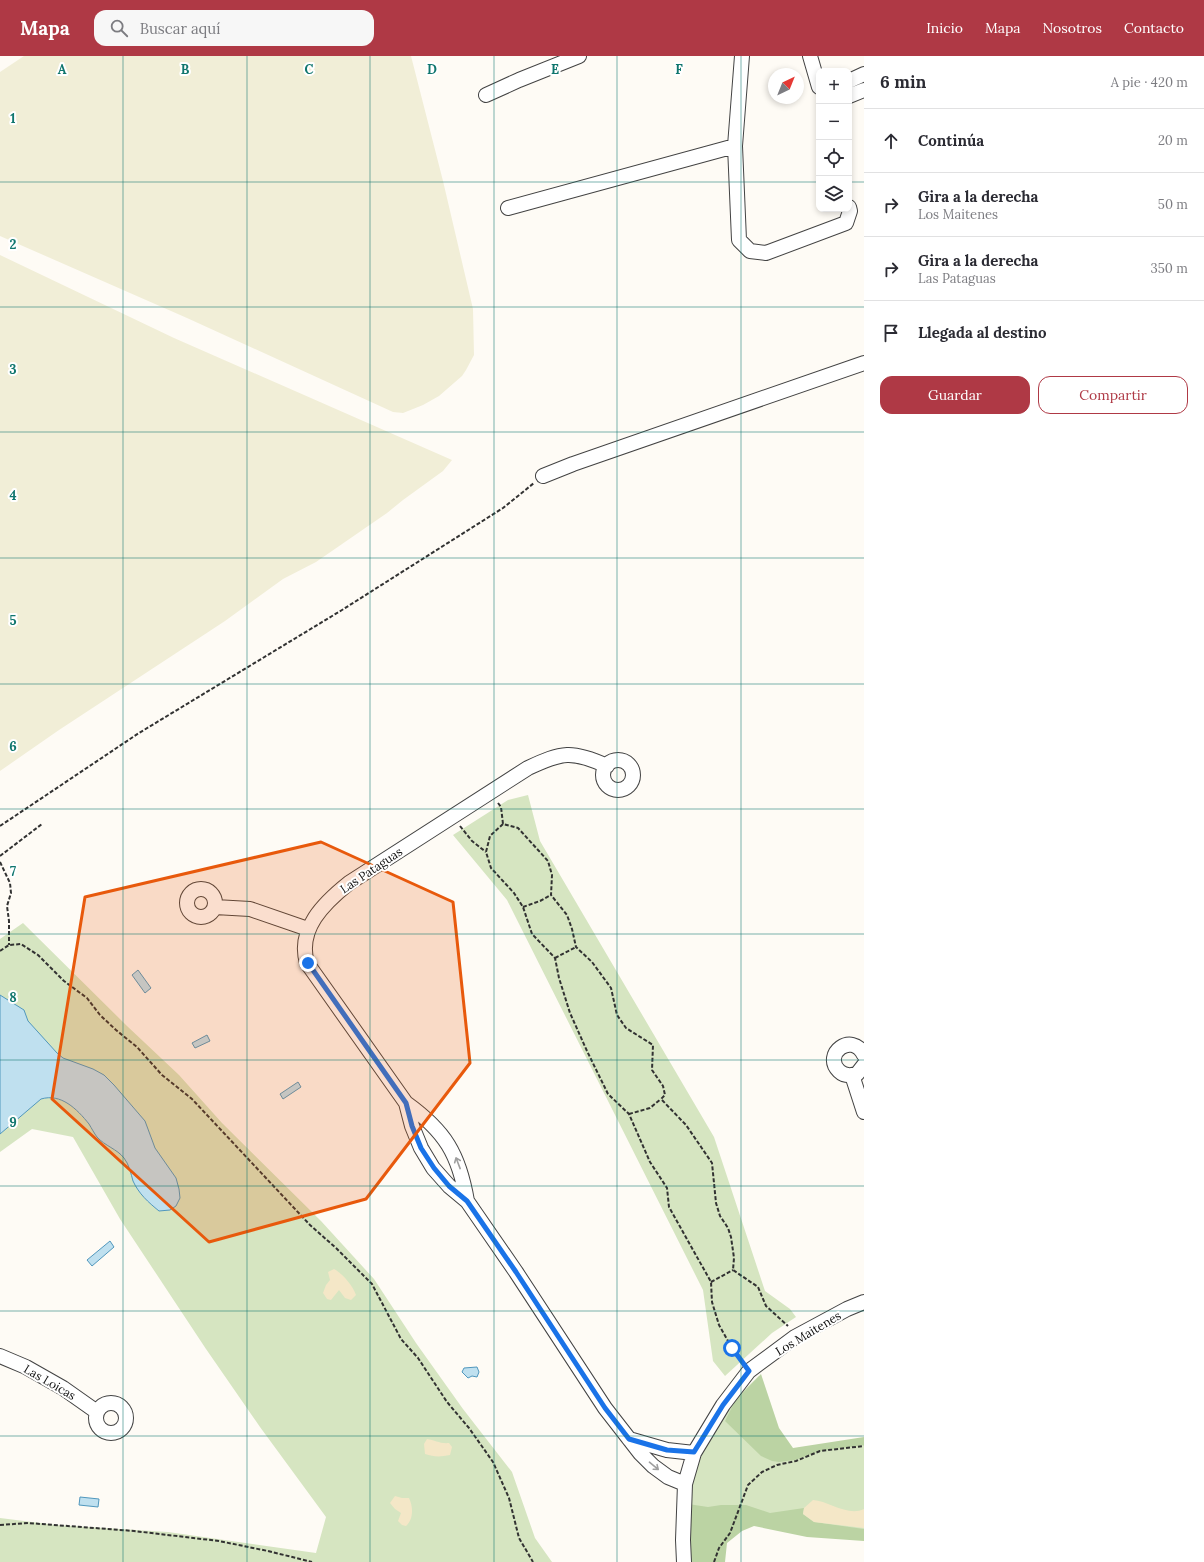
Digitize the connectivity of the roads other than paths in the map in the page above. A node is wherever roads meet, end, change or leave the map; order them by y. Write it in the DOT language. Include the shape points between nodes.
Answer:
graph roads {
  1 [pos="579,56"];
  2 [pos="742,56"];
  3 [pos="810,56"];
  4 [pos="864,74"];
  5 [pos="816,77"];
  6 [pos="852,80"];
  7 [pos="864,90"];
  8 [pos="486,95"];
  9 [pos="852,95"];
  10 [pos="735,146"];
  11 [pos="508,208"];
  12 [pos="850,212"];
  13 [pos="864,363"];
  14 [pos="543,476"];
  15 [pos="607,766"];
  16 [pos="215,907"];
  17 [pos="308,929"];
  18 [pos="864,1054"];
  19 [pos="864,1065"];
  20 [pos="852,1075"];
  21 [pos="406,1103"];
  22 [pos="864,1112"];
  23 [pos="467,1201"];
  24 [pos="864,1302"];
  25 [pos="0,1356"];
  26 [pos="98,1412"];
  27 [pos="629,1439"];
  28 [pos="694,1452"];
  29 [pos="685,1484"];
  30 [pos="684,1562"];
  1 -- 8 [label="street"];
  2 -- 10 [label="street"];
  3 -- 5 [label="street"];
  4 -- 6 [label="street"];
  7 -- 9 [label="street"];
  10 -- 11 [label="street"];
  10 -- 12 [label="street" via="739,240 750,251 766,253 835,228 846,223"];
  13 -- 14 [label="street"];
  15 -- 17 [label="street, Las Pataguas" via="588,757 561,755 528,768 349,883 327,903"];
  16 -- 17 [label="street" via="250,909"];
  17 -- 21 [label="street, Las Pataguas" via="304,948 308,963"];
  18 -- 20 [label="street" via="858,1047 848,1044 836,1053 834,1064 842,1074"];
  19 -- 20 [label="street" via="857,1074"];
  20 -- 22 [label="street"];
  21 -- 23 [label="street, Las Pataguas" via="421,1148 444,1180"];
  23 -- 21 [label="street, Las Pataguas, one-way" via="463,1178 454,1155 442,1135 425,1117"];
  23 -- 27 [label="street, Las Pataguas" via="605,1408"];
  24 -- 28 [label="street, Los Maitenes" via="795,1337 749,1371 723,1405"];
  25 -- 26 [label="street, Las Loicas" via="57,1384"];
  27 -- 28 [label="street" via="667,1450"];
  27 -- 29 [label="street, Las Pataguas, one-way" via="653,1466 668,1477"];
  28 -- 29 [label="street, Los Maitenes"];
  29 -- 30 [label="street, Los Maitenes"];
}
